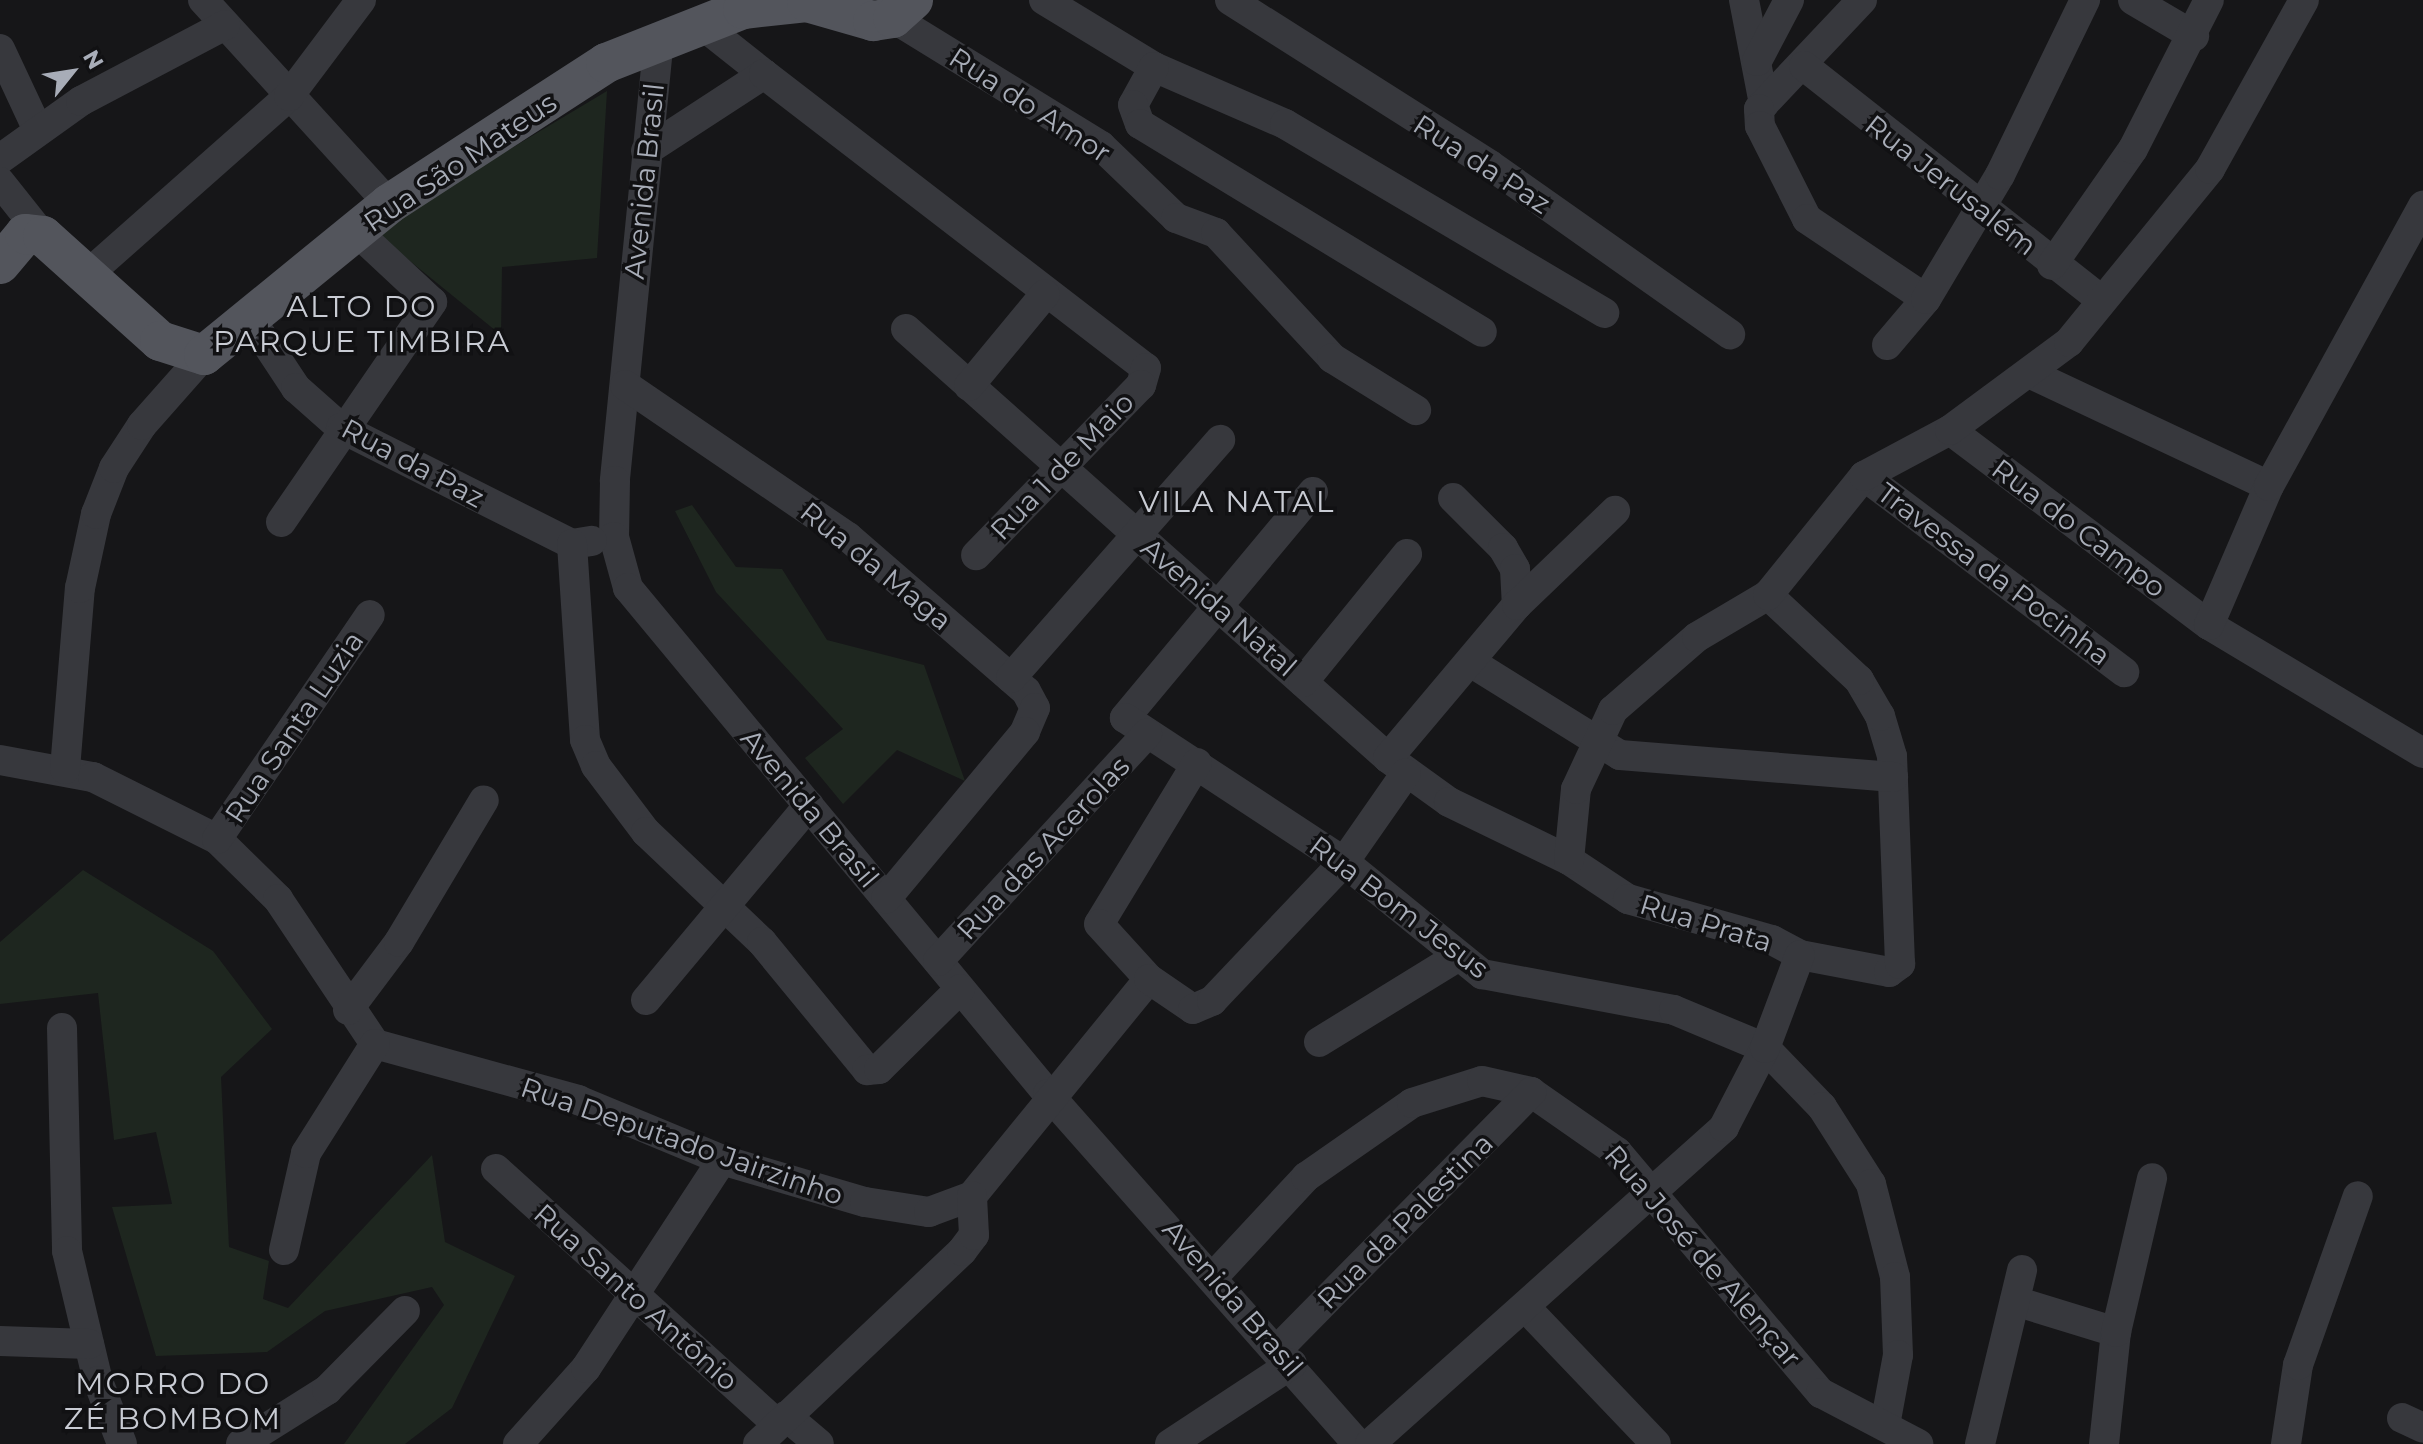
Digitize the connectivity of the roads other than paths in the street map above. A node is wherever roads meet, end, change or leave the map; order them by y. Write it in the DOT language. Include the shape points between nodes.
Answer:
graph roads {
  1 [pos="203,0"];
  2 [pos="361,0"];
  3 [pos="1044,0"];
  4 [pos="1230,0"];
  5 [pos="1744,0"];
  6 [pos="1789,0"];
  7 [pos="1862,0"];
  8 [pos="2085,0"];
  9 [pos="2133,0"];
  10 [pos="2209,0"];
  11 [pos="2304,0"];
  12 [pos="807,1"];
  13 [pos="903,9"];
  14 [pos="701,24"];
  15 [pos="225,25"];
  16 [pos="2194,36"];
  17 [pos="659,38"];
  18 [pos="0,49"];
  19 [pos="1757,61"];
  20 [pos="1804,66"];
  21 [pos="1154,67"];
  22 [pos="764,74"];
  23 [pos="289,96"];
  24 [pos="1764,104"];
  25 [pos="37,128"];
  26 [pos="646,151"];
  27 [pos="0,159"];
  28 [pos="0,182"];
  29 [pos="389,204"];
  30 [pos="1980,209"];
  31 [pos="2419,221"];
  32 [pos="357,232"];
  33 [pos="25,239"];
  34 [pos="2052,265"];
  35 [pos="87,275"];
  36 [pos="1045,294"];
  37 [pos="1926,299"];
  38 [pos="2101,300"];
  39 [pos="1604,313"];
  40 [pos="251,320"];
  41 [pos="906,329"];
  42 [pos="1482,332"];
  43 [pos="1730,334"];
  44 [pos="1887,345"];
  45 [pos="204,355"];
  46 [pos="2029,373"];
  47 [pos="625,385"];
  48 [pos="969,386"];
  49 [pos="1416,410"];
  50 [pos="341,428"];
  51 [pos="1950,430"];
  52 [pos="1220,440"];
  53 [pos="1061,468"];
  54 [pos="1864,476"];
  55 [pos="2269,486"];
  56 [pos="1313,492"];
  57 [pos="1453,498"];
  58 [pos="1615,511"];
  59 [pos="281,522"];
  60 [pos="1137,536"];
  61 [pos="614,537"];
  62 [pos="572,544"];
  63 [pos="1407,554"];
  64 [pos="976,555"];
  65 [pos="1768,595"];
  66 [pos="1517,605"];
  67 [pos="1219,608"];
  68 [pos="370,615"];
  69 [pos="2209,625"];
  70 [pos="1472,663"];
  71 [pos="2124,672"];
  72 [pos="1011,678"];
  73 [pos="1303,682"];
  74 [pos="1136,726"];
  75 [pos="1595,745"];
  76 [pos="2423,753"];
  77 [pos="0,760"];
  78 [pos="1197,763"];
  79 [pos="1397,766"];
  80 [pos="65,769"];
  81 [pos="1893,777"];
  82 [pos="484,800"];
  83 [pos="809,805"];
  84 [pos="1478,816"];
  85 [pos="217,839"];
  86 [pos="1569,860"];
  87 [pos="1344,862"];
  88 [pos="886,899"];
  89 [pos="723,902"];
  90 [pos="1800,955"];
  91 [pos="1457,957"];
  92 [pos="938,961"];
  93 [pos="1149,979"];
  94 [pos="960,989"];
  95 [pos="646,1000"];
  96 [pos="348,1010"];
  97 [pos="62,1028"];
  98 [pos="1319,1042"];
  99 [pos="375,1044"];
  100 [pos="1765,1048"];
  101 [pos="1531,1092"];
  102 [pos="1048,1094"];
  103 [pos="722,1160"];
  104 [pos="496,1169"];
  105 [pos="2152,1178"];
  106 [pos="1654,1195"];
  107 [pos="972,1196"];
  108 [pos="2358,1196"];
  109 [pos="284,1250"];
  110 [pos="2022,1270"];
  111 [pos="1215,1275"];
  112 [pos="635,1300"];
  113 [pos="2015,1301"];
  114 [pos="1528,1310"];
  115 [pos="405,1311"];
  116 [pos="2116,1332"];
  117 [pos="0,1341"];
  118 [pos="89,1344"];
  119 [pos="1285,1357"];
  120 [pos="1885,1425"];
  121 [pos="773,1428"];
  122 [pos="1358,1443"];
  123 [pos="122,1444"];
  124 [pos="241,1444"];
  125 [pos="518,1444"];
  126 [pos="819,1444"];
  127 [pos="1170,1444"];
  128 [pos="1656,1444"];
  129 [pos="1918,1444"];
  130 [pos="1980,1444"];
  131 [pos="2104,1444"];
  132 [pos="2286,1444"];
  1 -- 15 [label="street"];
  2 -- 23 [label="street"];
  3 -- 21 [label="street"];
  4 -- 43 [label="street, Rua da Paz" via="1490,165"];
  5 -- 19 [label="street"];
  6 -- 19 [label="street"];
  7 -- 20 [label="street"];
  8 -- 30 [label="street"];
  9 -- 16 [label="street"];
  10 -- 16 [label="street"];
  11 -- 38 [label="street" via="2224,147"];
  12 -- 13 [label="main road" via="852,20"];
  12 -- 14 [label="main road, Rua São Mateus" via="743,9"];
  13 -- 49 [label="street, Rua do Amor" via="1101,146 1176,218 1216,233 1332,358"];
  14 -- 17 [label="main road, Rua São Mateus"];
  14 -- 22 [label="street"];
  15 -- 23 [label="street"];
  15 -- 25 [label="street"];
  16 -- 34 [label="street" via="2133,149"];
  17 -- 26 [label="street, Avenida Brasil"];
  17 -- 29 [label="main road, Rua São Mateus" via="606,63"];
  18 -- 25 [label="street"];
  19 -- 24 [label="street"];
  20 -- 24 [label="street"];
  20 -- 30 [label="street, Rua Jerusalém"];
  21 -- 39 [label="street" via="1285,124"];
  21 -- 42 [label="street" via="1133,105 1140,124"];
  22 -- 26 [label="street"];
  22 -- 36 [label="street" via="822,111"];
  23 -- 29 [label="street"];
  23 -- 35 [label="street"];
  24 -- 37 [label="street" via="1760,126 1807,219"];
  25 -- 27 [label="street"];
  26 -- 47 [label="street, Avenida Brasil"];
  28 -- 33 [label="street"];
  29 -- 32 [label="main road, Rua São Mateus"];
  30 -- 34 [label="street, Rua Jerusalém"];
  30 -- 37 [label="street"];
  31 -- 55 [label="street"];
  32 -- 40 [label="main road, Rua São Mateus"];
  32 -- 50 [label="street" via="433,298"];
  33 -- 35 [label="main road"];
  34 -- 38 [label="street, Rua Jerusalém"];
  35 -- 45 [label="main road" via="160,341"];
  36 -- 48 [label="street"];
  36 -- 53 [label="street, Rua 1 de Maio" via="1139,360 1147,377"];
  37 -- 44 [label="street"];
  38 -- 46 [label="street" via="2069,342"];
  40 -- 45 [label="main road, Rua São Mateus"];
  40 -- 50 [label="street, Rua da Paz" via="296,388"];
  41 -- 48 [label="street, Avenida Natal"];
  45 -- 80 [label="street, Rua São Mateus" via="142,425 114,468 96,514 80,588"];
  46 -- 51 [label="street"];
  46 -- 55 [label="street"];
  47 -- 61 [label="street, Avenida Brasil"];
  47 -- 72 [label="street, Rua da Maga" via="848,537"];
  48 -- 53 [label="street, Avenida Natal"];
  50 -- 59 [label="street"];
  50 -- 62 [label="street, Rua da Paz"];
  51 -- 54 [label="street"];
  51 -- 69 [label="street, Rua do Campo"];
  52 -- 60 [label="street"];
  53 -- 60 [label="street, Avenida Natal"];
  53 -- 64 [label="street, Rua 1 de Maio"];
  54 -- 65 [label="street"];
  54 -- 71 [label="street, Travessa da Pocinha"];
  55 -- 69 [label="street"];
  56 -- 67 [label="street"];
  57 -- 66 [label="street" via="1503,548 1515,569"];
  58 -- 66 [label="street"];
  60 -- 67 [label="street, Avenida Natal"];
  60 -- 72 [label="street"];
  61 -- 62 [label="street"];
  61 -- 83 [label="street, Avenida Brasil" via="642,612"];
  62 -- 89 [label="street" via="589,753 646,832"];
  63 -- 73 [label="street"];
  65 -- 75 [label="street" via="1652,671 1613,710"];
  65 -- 81 [label="street" via="1859,680 1880,716"];
  66 -- 70 [label="street"];
  67 -- 73 [label="street, Avenida Natal"];
  67 -- 74 [label="street"];
  68 -- 85 [label="street, Rua Santa Luzia"];
  69 -- 76 [label="street, Rua do Campo"];
  70 -- 75 [label="street"];
  70 -- 79 [label="street"];
  72 -- 88 [label="street, Rua da Maga" via="1035,708 1025,732"];
  73 -- 79 [label="street, Avenida Natal"];
  74 -- 78 [label="street"];
  74 -- 92 [label="street, Rua das Acerolas"];
  75 -- 81 [label="street" via="1665,763 1720,760"];
  75 -- 86 [label="street" via="1576,789"];
  77 -- 80 [label="street"];
  78 -- 87 [label="street, Rua Bom Jesus"];
  78 -- 93 [label="street" via="1099,924"];
  79 -- 84 [label="street, Avenida Natal"];
  79 -- 87 [label="street"];
  80 -- 85 [label="street" via="119,787"];
  81 -- 90 [label="street, Rua Prata" via="1900,964 1878,974"];
  82 -- 96 [label="street" via="399,942"];
  83 -- 88 [label="street, Avenida Brasil"];
  83 -- 89 [label="street"];
  84 -- 86 [label="street, Rua Prata"];
  85 -- 96 [label="street" via="278,899"];
  86 -- 90 [label="street, Rua Prata" via="1628,899 1772,940"];
  87 -- 91 [label="street, Rua Bom Jesus"];
  87 -- 93 [label="street" via="1203,1008 1182,1005"];
  88 -- 92 [label="street, Avenida Brasil"];
  89 -- 94 [label="street" via="870,1071"];
  89 -- 95 [label="street"];
  90 -- 100 [label="street"];
  91 -- 98 [label="street"];
  91 -- 100 [label="street, Rua Bom Jesus" via="1510,985 1674,1010"];
  92 -- 94 [label="street, Avenida Brasil"];
  93 -- 102 [label="street"];
  94 -- 102 [label="street, Avenida Brasil"];
  96 -- 99 [label="street"];
  97 -- 118 [label="street" via="67,1251"];
  99 -- 103 [label="street, Rua Deputado Jairzinho" via="578,1100"];
  99 -- 109 [label="street" via="306,1153"];
  100 -- 106 [label="street" via="1724,1127"];
  100 -- 120 [label="street, Rua Bom Jesus" via="1822,1107 1876,1197 1895,1277 1898,1355"];
  101 -- 106 [label="street, Rua José de Alençar" via="1594,1133"];
  101 -- 111 [label="street, Rua José de Alençar" via="1482,1081 1412,1103 1306,1177"];
  101 -- 119 [label="street, Rua da Palestina"];
  102 -- 107 [label="street"];
  102 -- 111 [label="street, Avenida Brasil"];
  103 -- 107 [label="street, Rua Deputado Jairzinho" via="812,1191 929,1212"];
  103 -- 112 [label="street"];
  104 -- 112 [label="street, Rua Santo Antônio"];
  105 -- 116 [label="street"];
  106 -- 114 [label="street"];
  106 -- 120 [label="street, Rua José de Alençar" via="1821,1393"];
  107 -- 121 [label="street" via="974,1235 962,1251"];
  108 -- 132 [label="street" via="2298,1365"];
  110 -- 113 [label="street"];
  111 -- 119 [label="street, Avenida Brasil"];
  112 -- 121 [label="street, Rua Santo Antônio"];
  112 -- 125 [label="street" via="545,1422"];
  113 -- 116 [label="street"];
  113 -- 130 [label="street"];
  114 -- 122 [label="street"];
  114 -- 128 [label="street"];
  115 -- 124 [label="street" via="327,1390"];
  116 -- 131 [label="street"];
  117 -- 118 [label="street"];
  118 -- 123 [label="street"];
  119 -- 122 [label="street, Avenida Brasil"];
  119 -- 127 [label="street, Rua da Palestina"];
  120 -- 129 [label="street, Rua José de Alençar"];
  121 -- 126 [label="street, Rua Santo Antônio"];
}
